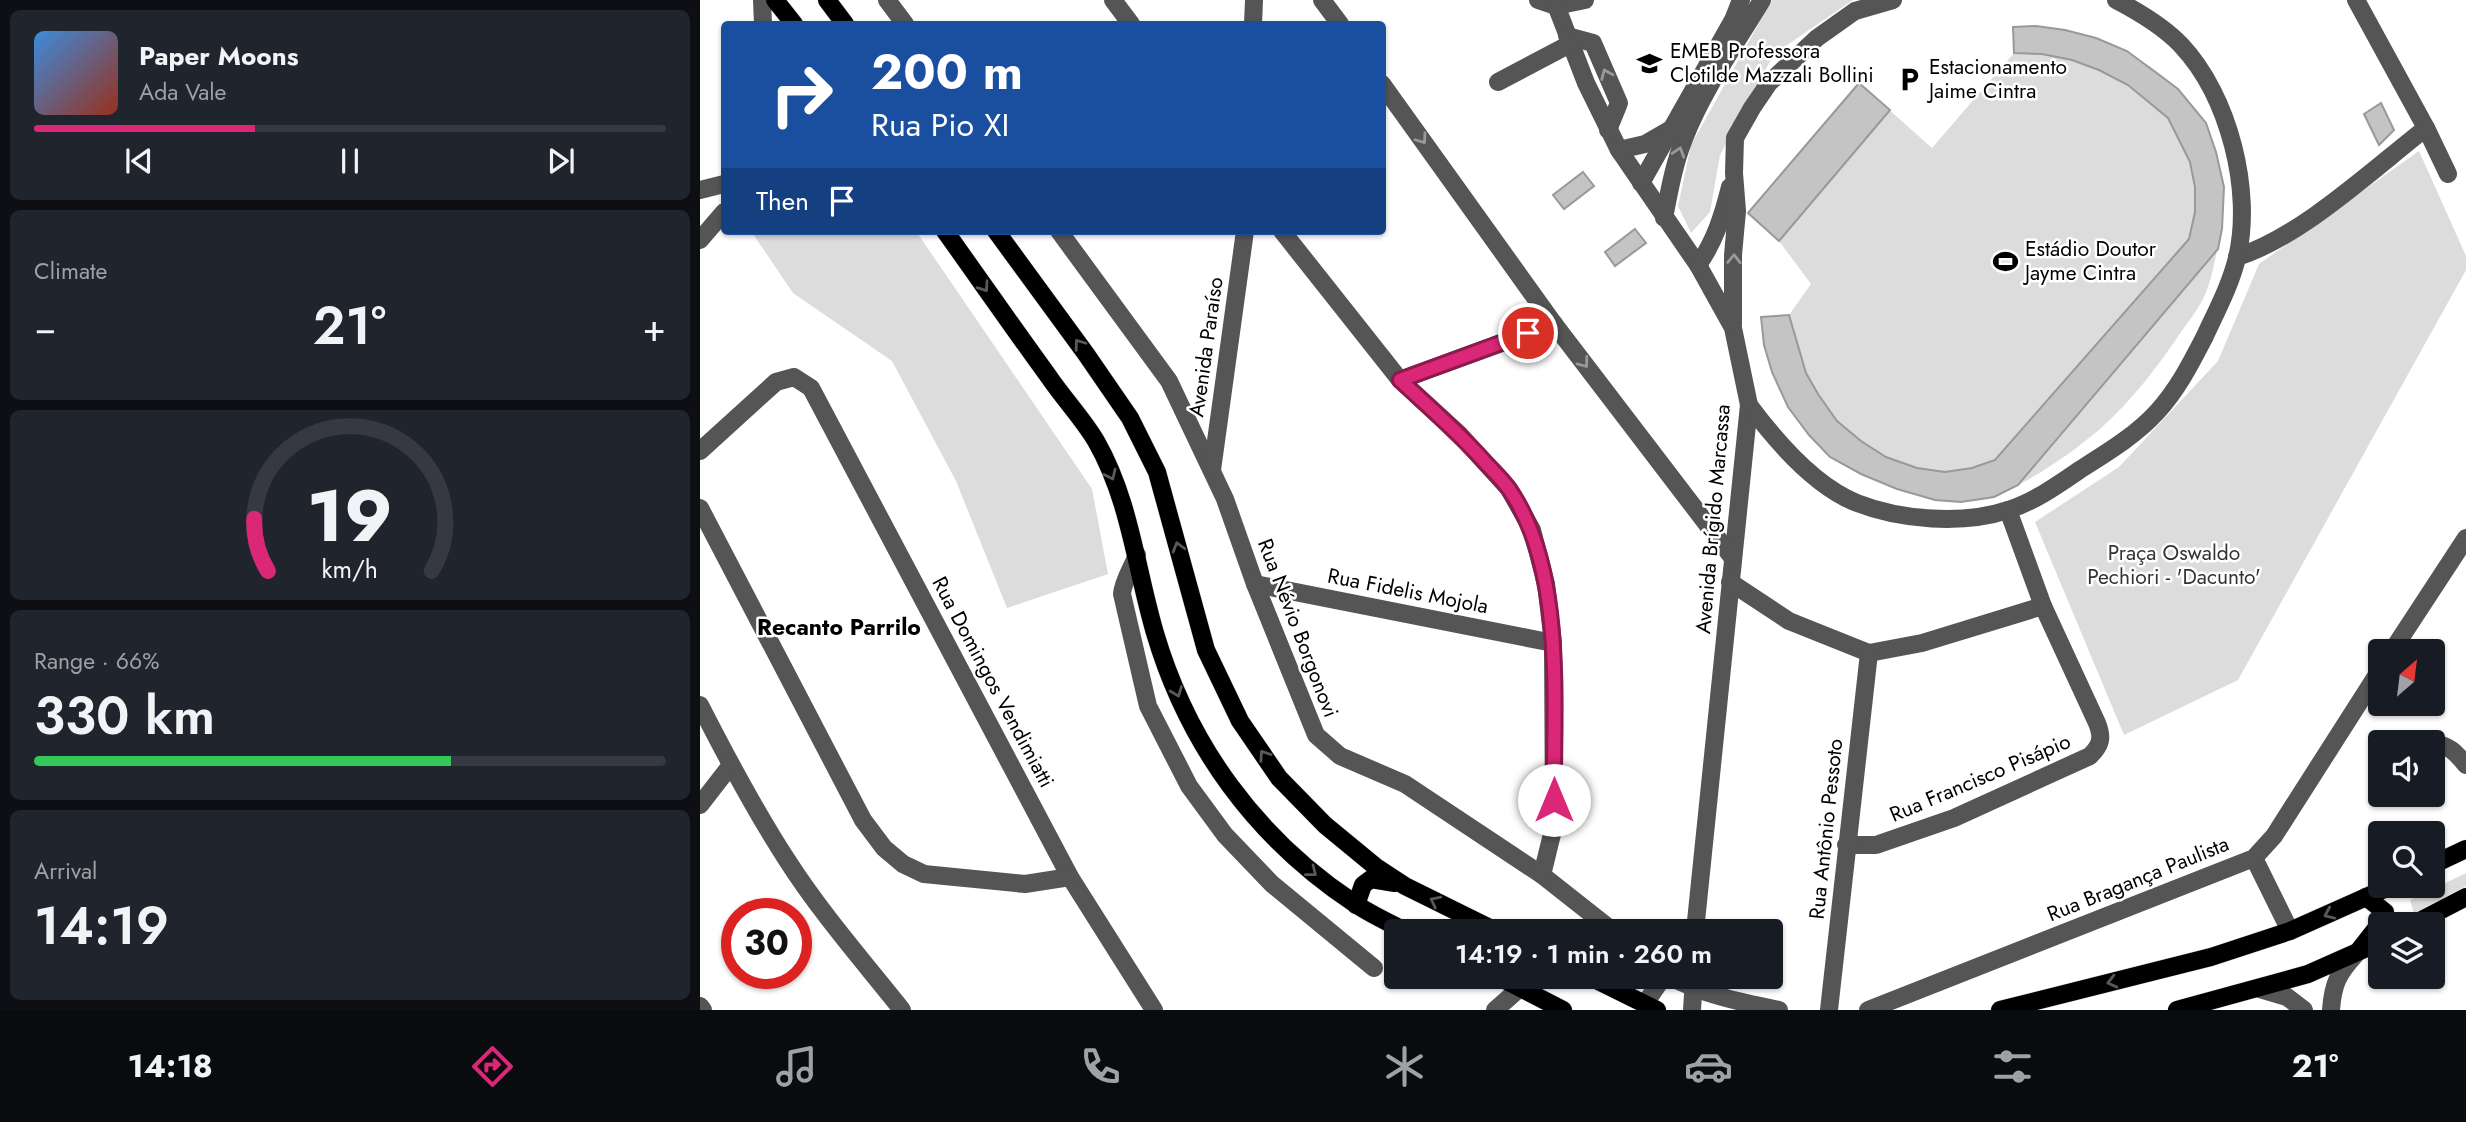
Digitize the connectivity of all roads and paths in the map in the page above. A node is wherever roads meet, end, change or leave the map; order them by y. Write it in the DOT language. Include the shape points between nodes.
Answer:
graph roads {
  1 [pos="762,0"];
  2 [pos="775,0"];
  3 [pos="827,0"];
  4 [pos="887,0"];
  5 [pos="1113,0"];
  6 [pos="1254,0"];
  7 [pos="1322,0"];
  8 [pos="1538,0"];
  9 [pos="1585,0"];
  10 [pos="1741,0"];
  11 [pos="1762,0"];
  12 [pos="1893,0"];
  13 [pos="2116,0"];
  14 [pos="2356,0"];
  15 [pos="1555,3"];
  16 [pos="2149,8"];
  17 [pos="763,21"];
  18 [pos="792,21"];
  19 [pos="843,21"];
  20 [pos="903,21"];
  21 [pos="1129,21"];
  22 [pos="1254,21"];
  23 [pos="1338,21"];
  24 [pos="1568,40"];
  25 [pos="1498,82"];
  26 [pos="1386,90"];
  27 [pos="1675,122"];
  28 [pos="2426,128"];
  29 [pos="1619,150"];
  30 [pos="1734,173"];
  31 [pos="2448,174"];
  32 [pos="1641,183"];
  33 [pos="721,185"];
  34 [pos="700,190"];
  35 [pos="721,216"];
  36 [pos="1664,218"];
  37 [pos="948,235"];
  38 [pos="999,235"];
  39 [pos="1062,235"];
  40 [pos="1244,235"];
  41 [pos="1285,235"];
  42 [pos="700,240"];
  43 [pos="2237,257"];
  44 [pos="1698,265"];
  45 [pos="1554,324"];
  46 [pos="1733,328"];
  47 [pos="1400,380"];
  48 [pos="1749,405"];
  49 [pos="700,451"];
  50 [pos="1212,470"];
  51 [pos="700,508"];
  52 [pos="2008,510"];
  53 [pos="2466,538"];
  54 [pos="1137,555"];
  55 [pos="1732,557"];
  56 [pos="1730,582"];
  57 [pos="1255,584"];
  58 [pos="2043,606"];
  59 [pos="2400,639"];
  60 [pos="1553,643"];
  61 [pos="1869,653"];
  62 [pos="2368,689"];
  63 [pos="700,705"];
  64 [pos="2445,746"];
  65 [pos="731,765"];
  66 [pos="2466,765"];
  67 [pos="700,806"];
  68 [pos="1846,845"];
  69 [pos="2466,849"];
  70 [pos="2253,858"];
  71 [pos="2445,859"];
  72 [pos="1542,875"];
  73 [pos="1070,877"];
  74 [pos="1405,886"];
  75 [pos="2367,897"];
  76 [pos="2466,897"];
  77 [pos="1356,905"];
  78 [pos="2437,912"];
  79 [pos="1472,919"];
  80 [pos="1598,919"];
  81 [pos="1694,919"];
  82 [pos="1384,920"];
  83 [pos="2290,931"];
  84 [pos="2368,948"];
  85 [pos="2356,954"];
  86 [pos="1374,968"];
  87 [pos="1519,989"];
  88 [pos="1522,989"];
  89 [pos="1614,989"];
  90 [pos="1660,989"];
  91 [pos="1693,989"];
  92 [pos="1704,989"];
  93 [pos="2260,989"];
  94 [pos="1651,1007"];
  95 [pos="902,1010"];
  96 [pos="1154,1010"];
  97 [pos="1495,1010"];
  98 [pos="1563,1010"];
  99 [pos="1692,1010"];
  100 [pos="1779,1010"];
  101 [pos="1829,1010"];
  102 [pos="1868,1010"];
  103 [pos="2000,1010"];
  104 [pos="2177,1010"];
  105 [pos="2304,1010"];
  106 [pos="2331,1010"];
  1 -- 17 [label="street"];
  2 -- 18 [label="main road"];
  3 -- 19 [label="main road"];
  4 -- 20 [label="street"];
  5 -- 21 [label="street"];
  6 -- 22 [label="street"];
  7 -- 23 [label="street"];
  8 -- 15 [label="street"];
  9 -- 15 [label="street"];
  10 -- 27 [label="street"];
  36 -- 11 [label="street, one-way" via="1684,137"];
  12 -- 30 [label="street" via="1855,11 1817,38 1769,83 1735,138"];
  13 -- 16 [label="street"];
  14 -- 28 [label="street"];
  15 -- 24 [label="street"];
  16 -- 43 [label="street" via="2202,74 2223,117 2242,195"];
  24 -- 25 [label="street"];
  24 -- 29 [label="street, Avenida Brígido Marcassa" via="1593,43 1619,103 1608,130"];
  26 -- 45 [label="street, one-way"];
  27 -- 29 [label="street" via="1645,144"];
  27 -- 32 [label="street"];
  28 -- 31 [label="street"];
  28 -- 43 [label="street" via="2308,220"];
  29 -- 32 [label="street, Avenida Brígido Marcassa"];
  30 -- 44 [label="street" via="1720,224"];
  46 -- 30 [label="street, one-way"];
  32 -- 36 [label="street, Avenida Brígido Marcassa"];
  33 -- 34 [label="street"];
  35 -- 42 [label="street"];
  36 -- 44 [label="street, Avenida Brígido Marcassa"];
  37 -- 54 [label="main road, one-way" via="1096,441 1116,486"];
  74 -- 38 [label="main road, one-way" via="1325,825 1279,778 1240,721 1206,650 1157,472 1130,418"];
  39 -- 50 [label="street, Rua Névio Borgonovi" via="1169,381"];
  40 -- 50 [label="street, Avenida Paraíso"];
  41 -- 47 [label="street"];
  43 -- 52 [label="street" via="2225,296 2185,376 2158,411 2095,460"];
  44 -- 46 [label="street, Avenida Brígido Marcassa"];
  45 -- 47 [label="street"];
  45 -- 55 [label="street, one-way"];
  46 -- 48 [label="street, Avenida Brígido Marcassa"];
  47 -- 60 [label="street" via="1460,435 1509,489 1532,530 1546,584"];
  48 -- 52 [label="street" via="1776,441 1818,480 1856,503 1922,519"];
  48 -- 55 [label="street, Avenida Brígido Marcassa"];
  49 -- 73 [label="street, Rua Domingos Vendimiatti" via="776,382 794,377 811,388"];
  50 -- 57 [label="street, Rua Névio Borgonovi"];
  51 -- 73 [label="street" via="863,820 884,848 924,874 1025,884"];
  52 -- 58 [label="street"];
  53 -- 59 [label="street"];
  54 -- 77 [label="main road, one-way" via="1155,633 1206,754 1246,808 1288,853"];
  54 -- 86 [label="street" via="1122,594 1147,706 1179,770 1225,835 1272,884"];
  55 -- 56 [label="street, Avenida Brígido Marcassa"];
  56 -- 61 [label="street" via="1789,621"];
  56 -- 81 [label="street, Avenida Brígido Marcassa"];
  57 -- 60 [label="street, Rua Fidelis Mojola"];
  57 -- 72 [label="street, Rua Névio Borgonovi" via="1316,736 1339,755 1405,784"];
  58 -- 61 [label="street" via="1923,643"];
  58 -- 68 [label="street, Rua Francisco Pisápio" via="2102,734 2099,746 2090,756 1954,818 1876,845"];
  60 -- 72 [label="street" via="1554,826"];
  61 -- 68 [label="street, Rua Antônio Pessoto"];
  62 -- 70 [label="street, Rua Bragança Paulista" via="2274,835"];
  63 -- 65 [label="street"];
  64 -- 66 [label="street"];
  65 -- 67 [label="street"];
  65 -- 95 [label="street" via="788,861"];
  68 -- 101 [label="street, Rua Antônio Pessoto"];
  69 -- 71 [label="main road"];
  70 -- 83 [label="street"];
  70 -- 102 [label="street, Rua Bragança Paulista"];
  72 -- 80 [label="street, Rua Névio Borgonovi"];
  73 -- 96 [label="street, Rua Domingos Vendimiatti"];
  74 -- 77 [label="main road" via="1371,879 1363,885"];
  79 -- 74 [label="main road, one-way"];
  75 -- 83 [label="main road, one-way"];
  75 -- 85 [label="main road" via="2383,908 2384,916"];
  76 -- 78 [label="main road"];
  77 -- 82 [label="main road"];
  83 -- 103 [label="main road, one-way" via="2211,957"];
  84 -- 85 [label="main road"];
  85 -- 93 [label="main road"];
  85 -- 106 [label="street" via="2336,978"];
  87 -- 97 [label="street"];
  88 -- 98 [label="main road"];
  89 -- 94 [label="main road"];
  90 -- 94 [label="street"];
  91 -- 99 [label="street"];
  92 -- 100 [label="street" via="1721,998"];
  93 -- 104 [label="main road"];
  93 -- 105 [label="street" via="2287,997"];
}
